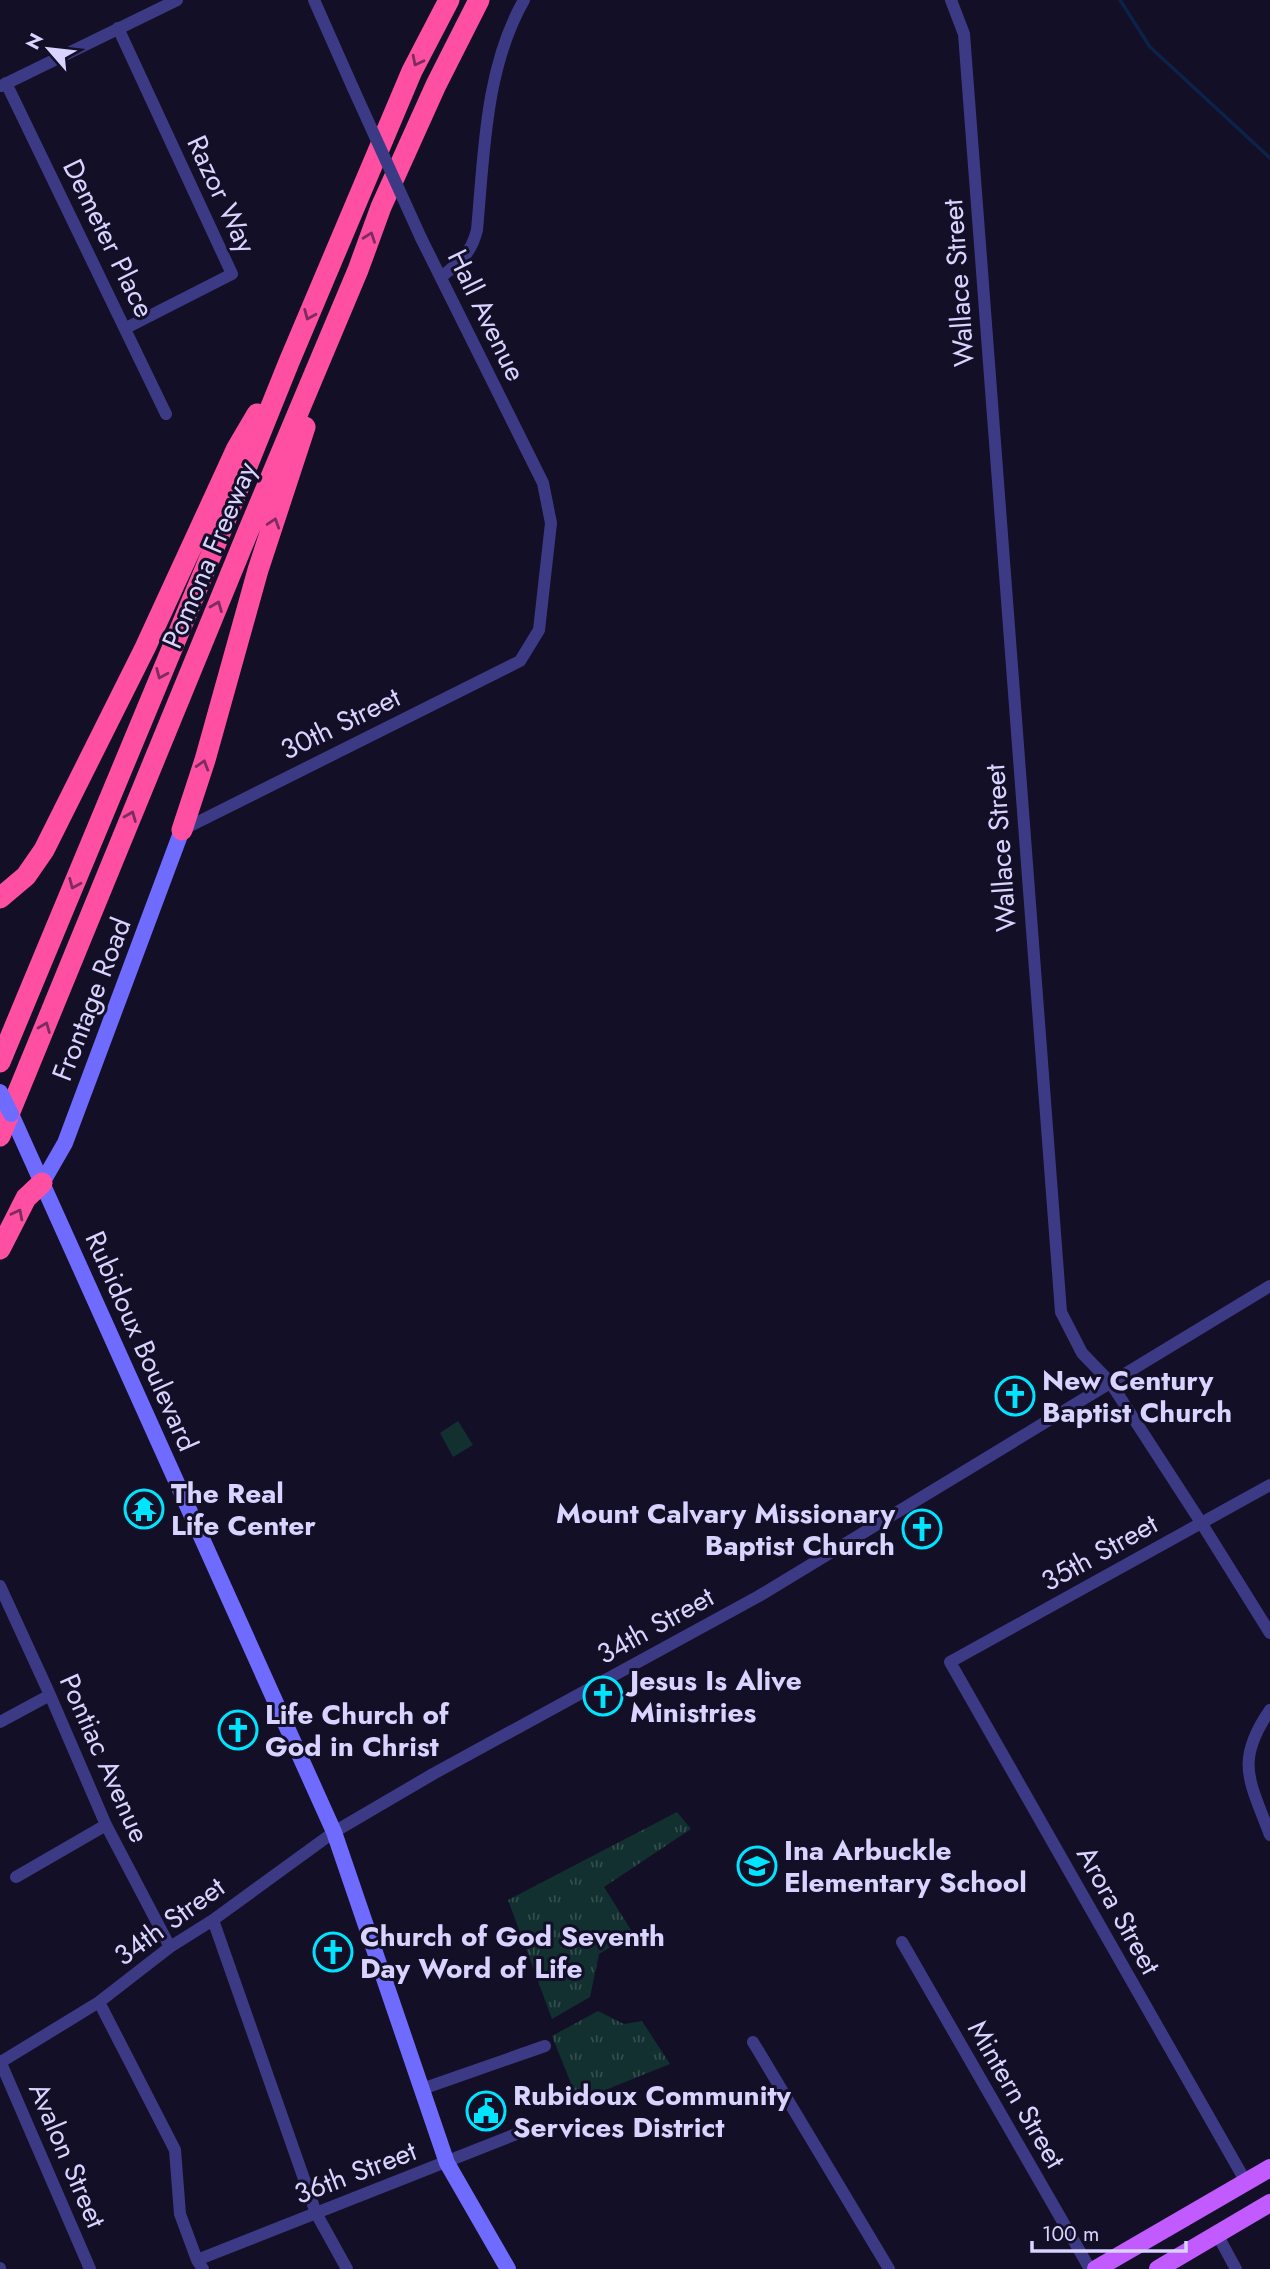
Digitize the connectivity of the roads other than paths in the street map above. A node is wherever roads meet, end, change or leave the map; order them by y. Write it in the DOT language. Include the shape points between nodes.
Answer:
graph roads {
  1 [pos="177,0"];
  2 [pos="314,0"];
  3 [pos="449,0"];
  4 [pos="479,0"];
  5 [pos="524,0"];
  6 [pos="951,0"];
  7 [pos="118,28"];
  8 [pos="3,85"];
  9 [pos="358,270"];
  10 [pos="441,276"];
  11 [pos="126,328"];
  12 [pos="289,362"];
  13 [pos="166,414"];
  14 [pos="520,661"];
  15 [pos="182,830"];
  16 [pos="0,898"];
  17 [pos="0,1062"];
  18 [pos="0,1092"];
  19 [pos="0,1136"];
  20 [pos="42,1183"];
  21 [pos="0,1249"];
  22 [pos="1270,1286"];
  23 [pos="1110,1382"];
  24 [pos="1270,1485"];
  25 [pos="1202,1524"];
  26 [pos="0,1586"];
  27 [pos="1270,1633"];
  28 [pos="950,1661"];
  29 [pos="50,1695"];
  30 [pos="1270,1710"];
  31 [pos="0,1722"];
  32 [pos="1266,1811"];
  33 [pos="106,1825"];
  34 [pos="334,1832"];
  35 [pos="1270,1835"];
  36 [pos="16,1877"];
  37 [pos="213,1920"];
  38 [pos="902,1942"];
  39 [pos="170,1947"];
  40 [pos="99,2002"];
  41 [pos="753,2042"];
  42 [pos="545,2046"];
  43 [pos="0,2061"];
  44 [pos="422,2089"];
  45 [pos="529,2129"];
  46 [pos="447,2163"];
  47 [pos="1270,2168"];
  48 [pos="1246,2182"];
  49 [pos="1270,2203"];
  50 [pos="316,2213"];
  51 [pos="1217,2234"];
  52 [pos="200,2264"];
  53 [pos="90,2269"];
  54 [pos="346,2269"];
  55 [pos="508,2269"];
  56 [pos="889,2269"];
  57 [pos="1090,2269"];
  58 [pos="1096,2269"];
  59 [pos="1158,2269"];
  60 [pos="1236,2269"];
  1 -- 7 [label="street"];
  2 -- 10 [label="street, Hall Avenue, bridge"];
  3 -- 12 [label="highway, Pomona Freeway, one-way" via="412,71"];
  9 -- 4 [label="highway, Pomona Freeway, one-way" via="386,195"];
  5 -- 10 [label="street" via="497,73 488,116 473,246"];
  6 -- 23 [label="street, Wallace Street" via="964,34 1058,1286 1061,1312 1082,1353"];
  7 -- 8 [label="street"];
  7 -- 11 [label="street, Razor Way" via="232,274"];
  8 -- 11 [label="street, Demeter Place"];
  15 -- 9 [label="highway, one-way" via="258,570"];
  19 -- 9 [label="highway, Pomona Freeway, one-way"];
  10 -- 14 [label="street, Hall Avenue" via="543,483 551,523 539,630"];
  11 -- 13 [label="street, Demeter Place"];
  12 -- 16 [label="highway" via="237,448 145,648 44,850 26,876"];
  12 -- 17 [label="highway, Pomona Freeway, one-way"];
  14 -- 15 [label="street, 30th Street"];
  15 -- 20 [label="main road, Frontage Road" via="65,1143"];
  18 -- 20 [label="main road, Rubidoux Boulevard, bridge"];
  21 -- 20 [label="highway, one-way" via="26,1198"];
  20 -- 34 [label="main road, Rubidoux Boulevard"];
  22 -- 23 [label="street, 34th Street"];
  23 -- 25 [label="street, Wallace Street"];
  23 -- 34 [label="street, 34th Street" via="759,1596"];
  24 -- 25 [label="street, 35th Street"];
  25 -- 27 [label="street, Wallace Street"];
  25 -- 28 [label="street, 35th Street"];
  26 -- 29 [label="street, Pontiac Avenue"];
  28 -- 48 [label="street, Arora Street"];
  29 -- 31 [label="street"];
  29 -- 33 [label="street, Pontiac Avenue"];
  30 -- 32 [label="street" via="1252,1739 1248,1762 1248,1776"];
  32 -- 35 [label="street"];
  33 -- 36 [label="street"];
  33 -- 39 [label="street, Pontiac Avenue"];
  34 -- 37 [label="street, 34th Street"];
  34 -- 44 [label="main road, Rubidoux Boulevard"];
  37 -- 39 [label="street, 34th Street"];
  37 -- 50 [label="street"];
  38 -- 57 [label="street, Mintern Street"];
  39 -- 40 [label="street, 34th Street"];
  40 -- 43 [label="street, 34th Street"];
  40 -- 52 [label="street" via="175,2150 180,2214"];
  41 -- 56 [label="street"];
  42 -- 44 [label="street"];
  43 -- 53 [label="street, Avalon Street"];
  44 -- 46 [label="main road, Rubidoux Boulevard"];
  45 -- 46 [label="street, 36th Street"];
  46 -- 50 [label="street, 36th Street"];
  46 -- 55 [label="main road, Rubidoux Boulevard"];
  47 -- 48 [label="main road"];
  48 -- 58 [label="main road"];
  49 -- 51 [label="main road"];
  50 -- 52 [label="street, 36th Street"];
  50 -- 54 [label="street"];
  51 -- 59 [label="main road"];
  51 -- 60 [label="street"];
}
